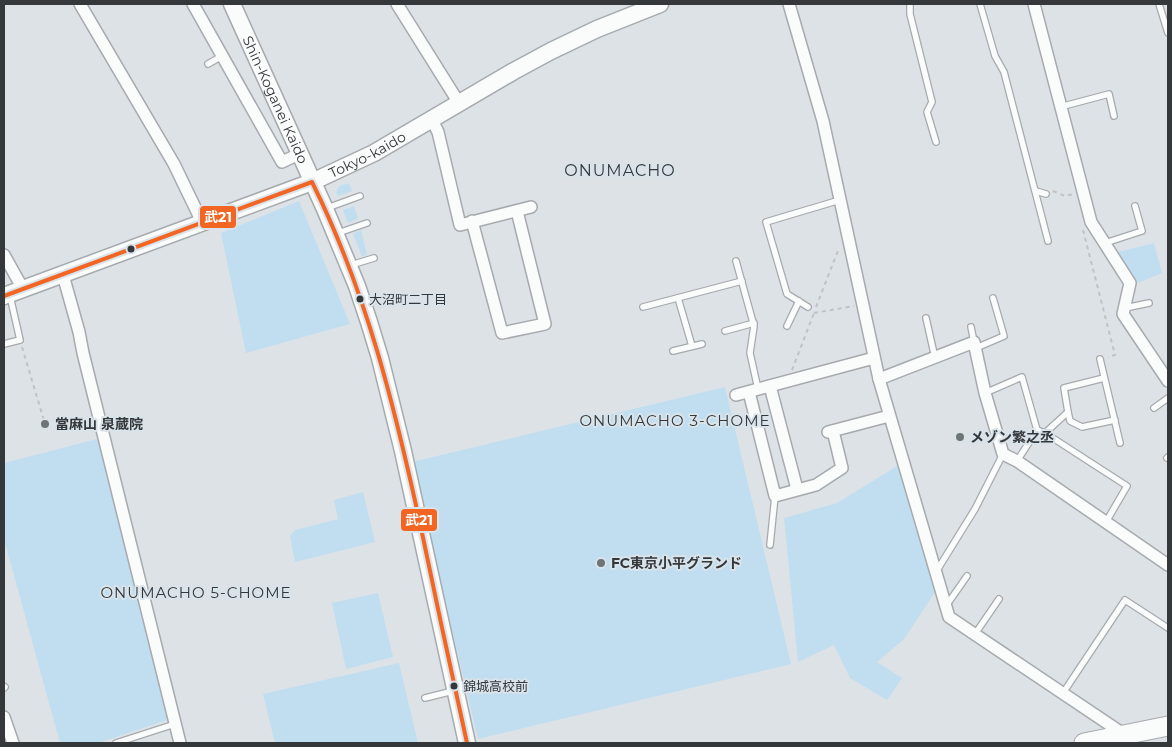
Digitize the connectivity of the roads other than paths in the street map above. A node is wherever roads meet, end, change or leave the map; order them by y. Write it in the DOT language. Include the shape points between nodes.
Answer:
graph roads {
  1 [pos="80,4"];
  2 [pos="193,4"];
  3 [pos="232,4"];
  4 [pos="398,4"];
  5 [pos="660,4"];
  6 [pos="789,4"];
  7 [pos="910,4"];
  8 [pos="980,4"];
  9 [pos="1034,4"];
  10 [pos="1168,5"];
  11 [pos="1160,6"];
  12 [pos="1168,33"];
  13 [pos="222,56"];
  14 [pos="208,64"];
  15 [pos="459,103"];
  16 [pos="1060,107"];
  17 [pos="1114,116"];
  18 [pos="432,120"];
  19 [pos="936,142"];
  20 [pos="299,154"];
  21 [pos="312,182"];
  22 [pos="1036,191"];
  23 [pos="1046,194"];
  24 [pos="360,196"];
  25 [pos="840,200"];
  26 [pos="1135,206"];
  27 [pos="531,207"];
  28 [pos="325,209"];
  29 [pos="517,211"];
  30 [pos="472,221"];
  31 [pos="202,222"];
  32 [pos="366,223"];
  33 [pos="336,234"];
  34 [pos="1048,241"];
  35 [pos="1105,243"];
  36 [pos="4,255"];
  37 [pos="374,258"];
  38 [pos="736,262"];
  39 [pos="349,266"];
  40 [pos="63,275"];
  41 [pos="742,281"];
  42 [pos="12,293"];
  43 [pos="678,298"];
  44 [pos="993,298"];
  45 [pos="799,301"];
  46 [pos="1150,303"];
  47 [pos="643,307"];
  48 [pos="808,307"];
  49 [pos="1125,308"];
  50 [pos="926,318"];
  51 [pos="754,324"];
  52 [pos="787,326"];
  53 [pos="971,327"];
  54 [pos="725,331"];
  55 [pos="4,344"];
  56 [pos="702,344"];
  57 [pos="975,345"];
  58 [pos="692,346"];
  59 [pos="673,352"];
  60 [pos="874,358"];
  61 [pos="935,358"];
  62 [pos="1100,359"];
  63 [pos="1104,378"];
  64 [pos="878,379"];
  65 [pos="1168,381"];
  66 [pos="770,386"];
  67 [pos="754,391"];
  68 [pos="985,393"];
  69 [pos="736,395"];
  70 [pos="1168,398"];
  71 [pos="1154,408"];
  72 [pos="1068,412"];
  73 [pos="889,416"];
  74 [pos="1116,420"];
  75 [pos="1037,430"];
  76 [pos="1045,433"];
  77 [pos="1120,443"];
  78 [pos="1003,454"];
  79 [pos="1017,461"];
  80 [pos="797,489"];
  81 [pos="775,496"];
  82 [pos="1106,522"];
  83 [pos="770,545"];
  84 [pos="1168,565"];
  85 [pos="936,572"];
  86 [pos="967,576"];
  87 [pos="999,599"];
  88 [pos="946,606"];
  89 [pos="1168,628"];
  90 [pos="975,634"];
  91 [pos="456,690"];
  92 [pos="1063,693"];
  93 [pos="425,698"];
  94 [pos="4,717"];
  95 [pos="176,724"];
  96 [pos="1168,726"];
  97 [pos="1125,735"];
  98 [pos="13,743"];
  99 [pos="116,743"];
  100 [pos="180,743"];
  101 [pos="467,743"];
  102 [pos="1084,743"];
  1 -- 31 [label="street" via="174,164"];
  2 -- 13 [label="street"];
  3 -- 20 [label="main road, Shin-Koganei Kaido"];
  4 -- 15 [label="street"];
  5 -- 15 [label="main road, Tokyo-kaido" via="551,51"];
  6 -- 25 [label="street"];
  7 -- 19 [label="lane" via="932,102 928,112"];
  8 -- 22 [label="lane" via="995,56 1004,72"];
  9 -- 16 [label="street"];
  10 -- 11 [label="lane"];
  11 -- 12 [label="lane"];
  13 -- 14 [label="lane"];
  13 -- 20 [label="street" via="282,162"];
  15 -- 18 [label="main road, Tokyo-kaido"];
  16 -- 17 [label="lane" via="1109,94"];
  16 -- 35 [label="street" via="1091,222"];
  18 -- 21 [label="main road, Tokyo-kaido" via="374,153"];
  18 -- 30 [label="street" via="438,132 460,225"];
  20 -- 21 [label="main road, Shin-Koganei Kaido"];
  21 -- 28 [label="main road, Shin-Koganei Kaido"];
  21 -- 31 [label="main road, Tokyo-kaido"];
  22 -- 23 [label="lane"];
  22 -- 34 [label="lane"];
  24 -- 28 [label="lane"];
  25 -- 45 [label="lane" via="766,222 786,294"];
  25 -- 60 [label="street"];
  26 -- 35 [label="lane" via="1142,231"];
  27 -- 29 [label="street"];
  28 -- 33 [label="main road, Shin-Koganei Kaido"];
  29 -- 30 [label="street"];
  29 -- 30 [label="street" via="545,324 502,334"];
  31 -- 40 [label="main road, Tokyo-kaido"];
  32 -- 33 [label="lane"];
  33 -- 39 [label="main road, Shin-Koganei Kaido"];
  35 -- 49 [label="street" via="1130,283"];
  36 -- 42 [label="street"];
  37 -- 39 [label="lane"];
  38 -- 41 [label="lane"];
  39 -- 91 [label="main road, Shin-Koganei Kaido" via="380,358"];
  40 -- 42 [label="main road, Tokyo-kaido"];
  40 -- 95 [label="street"];
  41 -- 43 [label="lane"];
  41 -- 51 [label="lane"];
  42 -- 55 [label="lane" via="20,340"];
  43 -- 47 [label="lane"];
  43 -- 58 [label="lane"];
  44 -- 57 [label="lane" via="1004,336"];
  45 -- 48 [label="lane"];
  45 -- 52 [label="lane"];
  46 -- 49 [label="lane"];
  49 -- 65 [label="street" via="1123,314"];
  50 -- 61 [label="lane"];
  51 -- 54 [label="lane"];
  51 -- 67 [label="lane" via="750,352"];
  53 -- 57 [label="lane"];
  56 -- 58 [label="lane"];
  57 -- 61 [label="street"];
  57 -- 68 [label="street"];
  58 -- 59 [label="lane"];
  60 -- 64 [label="street"];
  60 -- 66 [label="street"];
  61 -- 64 [label="street"];
  62 -- 63 [label="lane"];
  63 -- 72 [label="lane" via="1064,388"];
  63 -- 74 [label="lane"];
  64 -- 73 [label="street"];
  66 -- 67 [label="street"];
  66 -- 80 [label="street"];
  67 -- 69 [label="street"];
  67 -- 81 [label="street"];
  68 -- 75 [label="lane" via="1022,377"];
  68 -- 78 [label="street"];
  70 -- 71 [label="lane"];
  72 -- 74 [label="lane" via="1070,421 1082,428"];
  72 -- 76 [label="lane"];
  73 -- 80 [label="street" via="830,432 842,468 816,485"];
  73 -- 85 [label="street"];
  74 -- 77 [label="lane"];
  75 -- 76 [label="lane"];
  75 -- 79 [label="lane"];
  76 -- 82 [label="lane" via="1127,486"];
  78 -- 79 [label="street"];
  78 -- 85 [label="lane" via="975,509"];
  79 -- 82 [label="street"];
  80 -- 81 [label="street"];
  81 -- 83 [label="lane"];
  82 -- 84 [label="street"];
  85 -- 88 [label="street"];
  86 -- 88 [label="lane"];
  87 -- 90 [label="lane"];
  88 -- 90 [label="street" via="949,617"];
  89 -- 92 [label="lane" via="1125,600"];
  90 -- 92 [label="street"];
  91 -- 93 [label="lane"];
  91 -- 101 [label="main road, Shin-Koganei Kaido"];
  92 -- 97 [label="street"];
  94 -- 98 [label="street"];
  95 -- 99 [label="lane"];
  95 -- 100 [label="street"];
  96 -- 97 [label="main road"];
  97 -- 102 [label="main road"];
}
